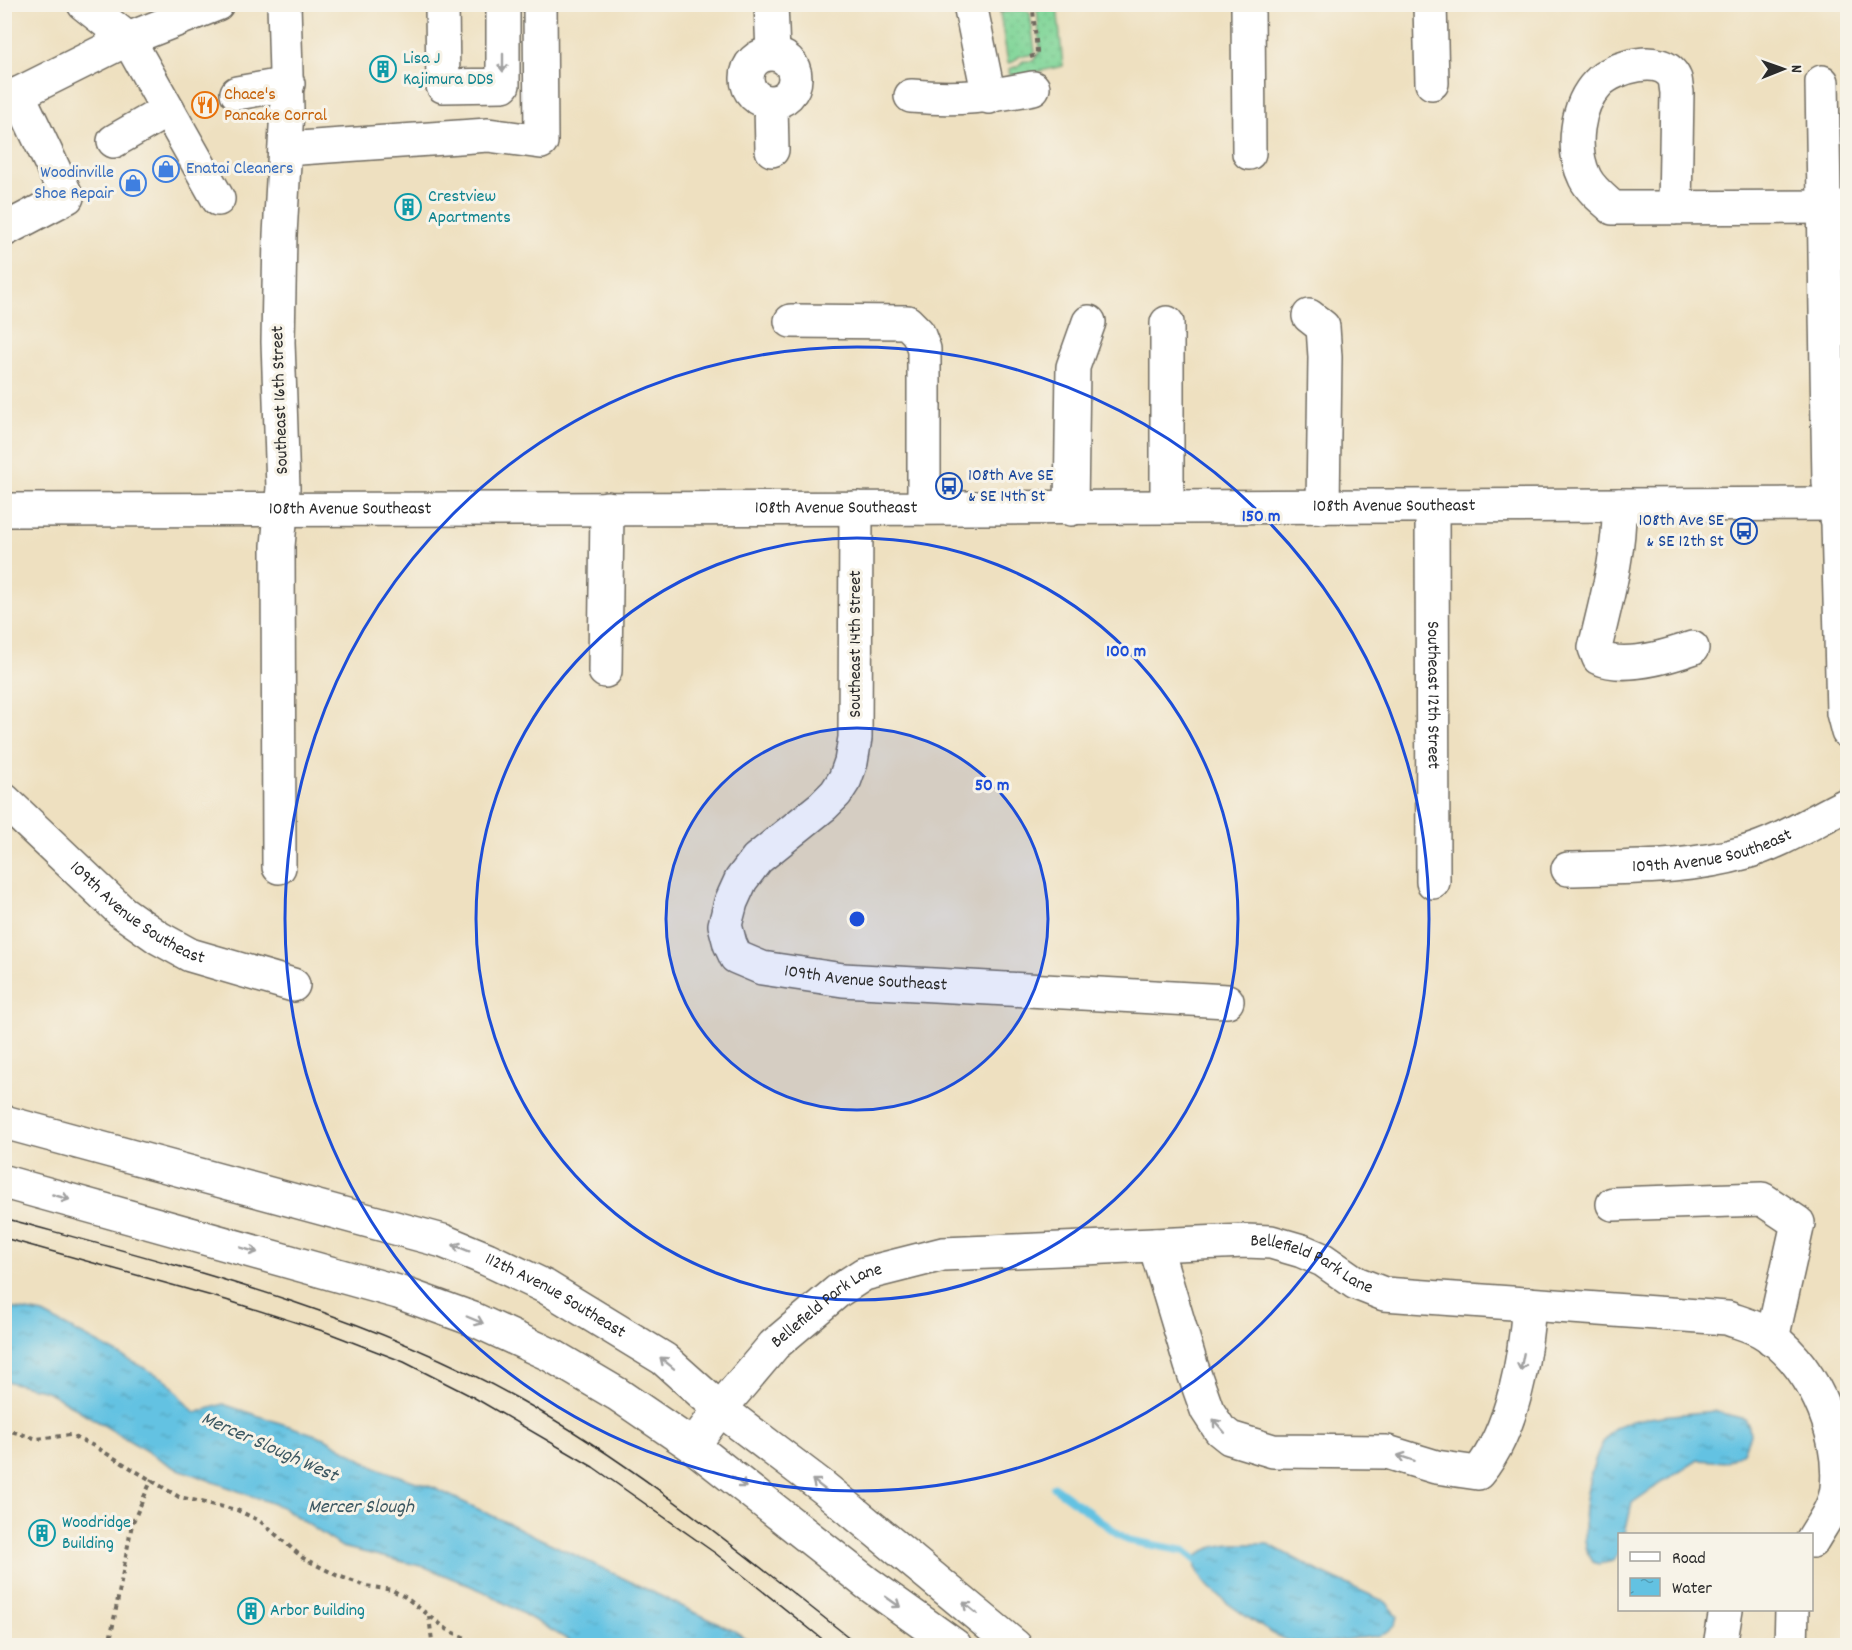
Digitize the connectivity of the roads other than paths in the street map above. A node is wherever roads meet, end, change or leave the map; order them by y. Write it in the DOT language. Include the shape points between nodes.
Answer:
graph roads {
  1 [pos="84,4"];
  2 [pos="217,4"];
  3 [pos="284,4"];
  4 [pos="442,4"];
  5 [pos="503,4"];
  6 [pos="540,4"];
  7 [pos="771,4"];
  8 [pos="1248,4"];
  9 [pos="1430,4"];
  10 [pos="983,8"];
  11 [pos="128,39"];
  12 [pos="1028,73"];
  13 [pos="1822,82"];
  14 [pos="1432,83"];
  15 [pos="288,84"];
  16 [pos="9,92"];
  17 [pos="237,93"];
  18 [pos="911,96"];
  19 [pos="989,97"];
  20 [pos="168,110"];
  21 [pos="114,141"];
  22 [pos="285,148"];
  23 [pos="772,150"];
  24 [pos="1249,153"];
  25 [pos="218,199"];
  26 [pos="1836,207"];
  27 [pos="1675,208"];
  28 [pos="4,230"];
  29 [pos="1309,316"];
  30 [pos="791,321"];
  31 [pos="1089,322"];
  32 [pos="1167,323"];
  33 [pos="1841,504"];
  34 [pos="1619,505"];
  35 [pos="1167,507"];
  36 [pos="1323,507"];
  37 [pos="1432,507"];
  38 [pos="607,508"];
  39 [pos="856,508"];
  40 [pos="924,508"];
  41 [pos="282,509"];
  42 [pos="1071,509"];
  43 [pos="4,510"];
  44 [pos="1692,648"];
  45 [pos="605,671"];
  46 [pos="1846,720"];
  47 [pos="846,779"];
  48 [pos="4,800"];
  49 [pos="1848,804"];
  50 [pos="279,867"];
  51 [pos="1568,870"];
  52 [pos="1433,882"];
  53 [pos="293,985"];
  54 [pos="1227,1001"];
  55 [pos="4,1122"];
  56 [pos="4,1182"];
  57 [pos="1613,1204"];
  58 [pos="1155,1245"];
  59 [pos="1528,1304"];
  60 [pos="1772,1339"];
  61 [pos="720,1410"];
  62 [pos="693,1446"];
  63 [pos="1813,1539"];
  64 [pos="1726,1611"];
  65 [pos="1792,1611"];
  66 [pos="955,1646"];
  67 [pos="1015,1646"];
  68 [pos="1720,1646"];
  69 [pos="1791,1646"];
  1 -- 11 [label="street"];
  2 -- 11 [label="street"];
  3 -- 15 [label="street, Southeast 16th Street"];
  5 -- 4 [label="street, one-way" via="503,85 443,86"];
  6 -- 22 [label="street" via="541,142 488,135"];
  7 -- 23 [label="street" via="773,53 790,61 796,79 789,96 771,104"];
  8 -- 24 [label="street"];
  9 -- 14 [label="street"];
  10 -- 19 [label="street"];
  11 -- 16 [label="street"];
  11 -- 20 [label="street"];
  12 -- 19 [label="street"];
  13 -- 26 [label="street"];
  15 -- 17 [label="street"];
  15 -- 22 [label="street, Southeast 16th Street"];
  16 -- 28 [label="street" via="67,197"];
  18 -- 19 [label="street"];
  20 -- 21 [label="street"];
  20 -- 25 [label="street"];
  22 -- 41 [label="street, Southeast 16th Street" via="278,342"];
  26 -- 27 [label="street"];
  26 -- 33 [label="street" via="1829,483"];
  27 -- 27 [label="street" via="1613,208 1585,178 1578,155 1578,124 1598,83 1615,71 1639,64 1657,65 1675,78"];
  29 -- 36 [label="street" via="1323,327"];
  30 -- 40 [label="street" via="908,322 918,333 924,349"];
  31 -- 42 [label="street" via="1073,367"];
  32 -- 35 [label="street"];
  33 -- 34 [label="street, 108th Avenue Southeast"];
  33 -- 46 [label="street" via="1838,523"];
  34 -- 37 [label="street, 108th Avenue Southeast"];
  34 -- 44 [label="street" via="1620,531 1596,648 1599,658 1610,663 1664,658"];
  35 -- 36 [label="street, 108th Avenue Southeast"];
  35 -- 42 [label="street, 108th Avenue Southeast"];
  36 -- 37 [label="street, 108th Avenue Southeast"];
  37 -- 52 [label="street, Southeast 12th Street"];
  38 -- 39 [label="street, 108th Avenue Southeast"];
  38 -- 41 [label="street, 108th Avenue Southeast"];
  38 -- 45 [label="street"];
  39 -- 40 [label="street, 108th Avenue Southeast"];
  39 -- 47 [label="street, Southeast 14th Street" via="855,738"];
  40 -- 42 [label="street, 108th Avenue Southeast"];
  41 -- 43 [label="street, 108th Avenue Southeast"];
  41 -- 50 [label="street, Southeast 16th Street" via="278,546"];
  47 -- 54 [label="street, 109th Avenue Southeast" via="824,806 757,859 741,880 725,925 736,957 762,968 843,980"];
  48 -- 53 [label="street, 109th Avenue Southeast" via="122,912 159,938 190,955"];
  49 -- 51 [label="street, 109th Avenue Southeast" via="1782,839 1744,853 1683,864"];
  61 -- 55 [label="street, 112th Avenue Southeast, one-way" via="664,1359 638,1342 546,1287 476,1254 443,1241"];
  56 -- 62 [label="street, one-way" via="398,1292 473,1319 551,1354"];
  57 -- 60 [label="street" via="1762,1199 1798,1223"];
  58 -- 59 [label="street, Bellefield Park Lane" via="1271,1242 1323,1260 1356,1283 1384,1294"];
  59 -- 58 [label="street, one-way" via="1527,1336 1517,1387 1492,1457 1478,1473 1436,1467 1388,1452 1273,1451 1230,1438 1207,1410"];
  58 -- 61 [label="street, Bellefield Park Lane" via="943,1254 864,1274 774,1346"];
  59 -- 60 [label="street, Bellefield Park Lane" via="1727,1318 1762,1331"];
  60 -- 63 [label="street, Bellefield Park Lane" via="1803,1368 1831,1431 1837,1490"];
  61 -- 62 [label="street, Bellefield Park Lane"];
  67 -- 61 [label="street, 112th Avenue Southeast, one-way" via="823,1487"];
  62 -- 66 [label="street, one-way" via="867,1583"];
  64 -- 68 [label="street"];
  65 -- 69 [label="street"];
}
